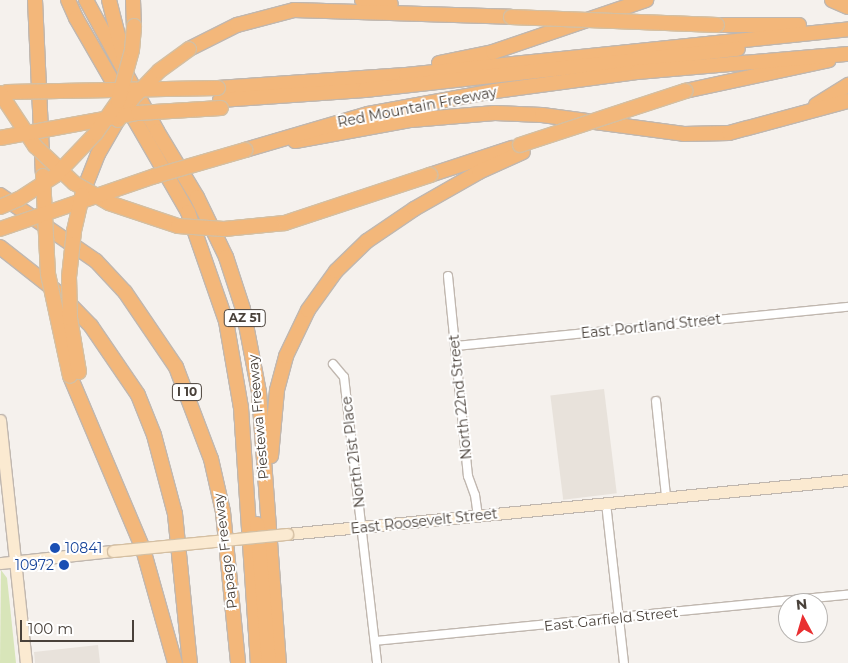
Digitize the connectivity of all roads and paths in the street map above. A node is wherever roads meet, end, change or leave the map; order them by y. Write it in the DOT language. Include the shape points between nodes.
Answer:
graph roads {
  1 [pos="25,0"];
  2 [pos="35,0"];
  3 [pos="68,0"];
  4 [pos="86,0"];
  5 [pos="109,0"];
  6 [pos="133,0"];
  7 [pos="362,0"];
  8 [pos="646,0"];
  9 [pos="832,0"];
  10 [pos="848,7"];
  11 [pos="511,18"];
  12 [pos="847,28"];
  13 [pos="848,54"];
  14 [pos="637,72"];
  15 [pos="40,78"];
  16 [pos="354,80"];
  17 [pos="848,85"];
  18 [pos="134,90"];
  19 [pos="2,92"];
  20 [pos="220,99"];
  21 [pos="848,101"];
  22 [pos="786,119"];
  23 [pos="0,130"];
  24 [pos="157,131"];
  25 [pos="0,138"];
  26 [pos="522,148"];
  27 [pos="245,150"];
  28 [pos="0,195"];
  29 [pos="0,207"];
  30 [pos="0,229"];
  31 [pos="0,247"];
  32 [pos="448,276"];
  33 [pos="848,307"];
  34 [pos="454,346"];
  35 [pos="333,364"];
  36 [pos="74,374"];
  37 [pos="656,401"];
  38 [pos="0,420"];
  39 [pos="1,445"];
  40 [pos="848,480"];
  41 [pos="666,496"];
  42 [pos="606,503"];
  43 [pos="478,516"];
  44 [pos="267,524"];
  45 [pos="362,527"];
  46 [pos="15,562"];
  47 [pos="0,563"];
  48 [pos="848,595"];
  49 [pos="619,618"];
  50 [pos="375,642"];
  51 [pos="26,663"];
  52 [pos="175,663"];
  53 [pos="190,663"];
  54 [pos="238,663"];
  55 [pos="258,663"];
  56 [pos="269,663"];
  57 [pos="279,663"];
  58 [pos="377,663"];
  59 [pos="624,663"];
  1 -- 15 [label="highway"];
  2 -- 15 [label="highway"];
  3 -- 55 [label="highway" via="188,212 226,321 241,408"];
  4 -- 18 [label="highway, Piestewa Freeway / AZ 51"];
  5 -- 18 [label="highway"];
  6 -- 29 [label="highway, bridge" via="132,50 118,101 96,133 56,175"];
  7 -- 11 [label="highway"];
  8 -- 16 [label="highway" via="493,52"];
  9 -- 10 [label="highway"];
  11 -- 12 [label="highway, bridge"];
  11 -- 36 [label="highway, bridge" via="348,9 294,10 237,25 189,49 159,71 133,98 118,120 98,154 83,192 74,231 69,277"];
  12 -- 16 [label="highway, Red Mountain Freeway"];
  12 -- 20 [label="highway" via="365,90"];
  13 -- 14 [label="highway, Red Mountain Freeway"];
  13 -- 26 [label="highway, bridge" via="805,67 686,91"];
  14 -- 20 [label="highway"];
  14 -- 27 [label="highway, Red Mountain Freeway" via="409,105 312,128"];
  15 -- 36 [label="highway, bridge" via="48,274"];
  16 -- 20 [label="highway, Red Mountain Freeway"];
  17 -- 22 [label="highway"];
  18 -- 24 [label="highway, Piestewa Freeway / AZ 51"];
  19 -- 20 [label="highway, Red Mountain Freeway, bridge"];
  19 -- 26 [label="highway, bridge" via="35,146 74,183 118,206 178,226 224,229 284,223"];
  20 -- 23 [label="highway, bridge" via="114,109"];
  20 -- 25 [label="highway, bridge"];
  21 -- 22 [label="highway"];
  22 -- 27 [label="highway" via="749,130 708,135 542,115 468,114 369,127"];
  24 -- 44 [label="highway, Piestewa Freeway / AZ 51" via="197,197 226,257 243,309 259,392"];
  24 -- 56 [label="highway" via="213,248 231,304 242,360"];
  26 -- 44 [label="highway" via="367,241 336,271 316,298 292,340 277,390"];
  27 -- 30 [label="highway, Red Mountain Freeway, bridge" via="155,176"];
  28 -- 54 [label="highway, Papago Freeway / I 10" via="96,261 130,298 176,367 211,459 223,512"];
  31 -- 53 [label="highway" via="61,294 91,326 138,395 154,435 175,514"];
  32 -- 34 [label="street, North 22nd Street"];
  33 -- 34 [label="street, East Portland Street"];
  34 -- 43 [label="street, North 22nd Street" via="468,476"];
  35 -- 45 [label="street, North 21st Place" via="344,377"];
  36 -- 52 [label="highway" via="143,549"];
  37 -- 41 [label="street"];
  38 -- 39 [label="street"];
  39 -- 46 [label="street"];
  40 -- 41 [label="street, East Roosevelt Street"];
  41 -- 42 [label="street, East Roosevelt Street"];
  42 -- 43 [label="street, East Roosevelt Street"];
  42 -- 49 [label="street"];
  43 -- 45 [label="street, East Roosevelt Street"];
  44 -- 57 [label="highway, Piestewa Freeway / AZ 51"];
  45 -- 46 [label="street, East Roosevelt Street, bridge"];
  45 -- 50 [label="street, North 21st Place"];
  46 -- 47 [label="street, East Roosevelt Street"];
  46 -- 51 [label="street"];
  48 -- 49 [label="street, East Garfield Street"];
  49 -- 50 [label="street, East Garfield Street"];
  49 -- 59 [label="street"];
  50 -- 58 [label="street, North 21st Place"];
}
